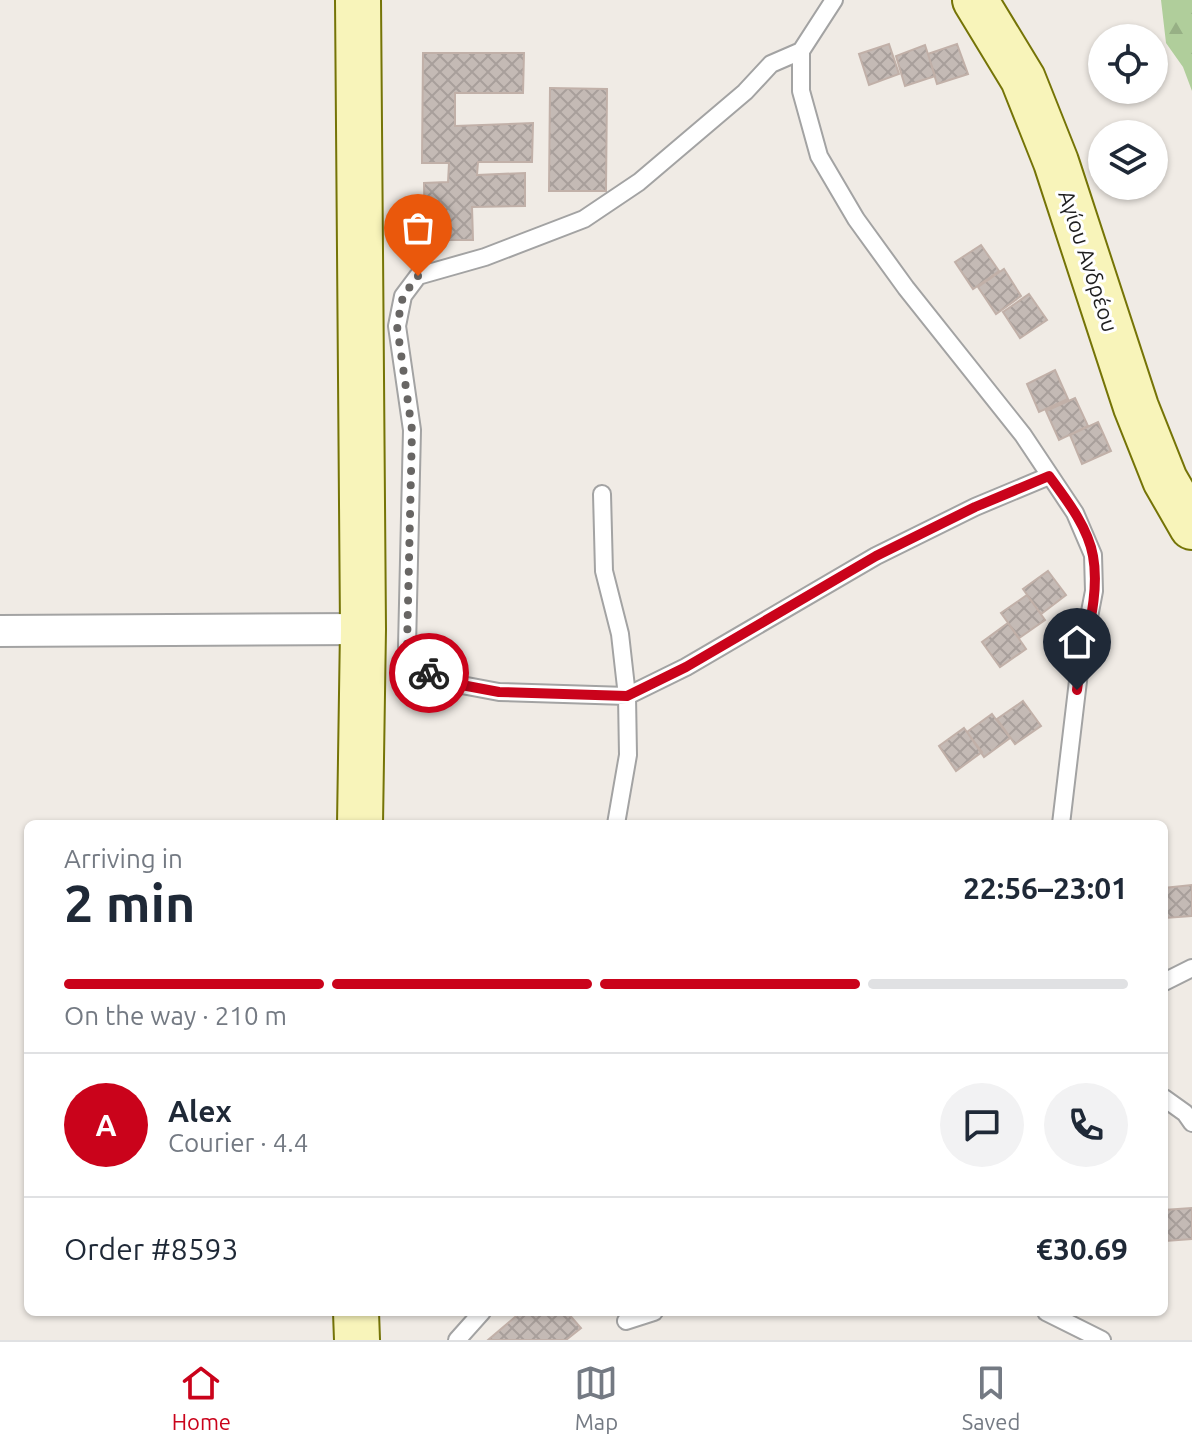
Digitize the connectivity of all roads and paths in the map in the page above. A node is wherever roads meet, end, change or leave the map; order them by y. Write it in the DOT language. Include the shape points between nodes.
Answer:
graph roads {
  1 [pos="358,0"];
  2 [pos="834,0"];
  3 [pos="975,0"];
  4 [pos="801,51"];
  5 [pos="1049,476"];
  6 [pos="602,494"];
  7 [pos="1192,527"];
  8 [pos="363,629"];
  9 [pos="0,631"];
  10 [pos="627,696"];
  11 [pos="360,820"];
  12 [pos="617,820"];
  13 [pos="1061,820"];
  14 [pos="1192,968"];
  15 [pos="1168,980"];
  16 [pos="1168,1101"];
  17 [pos="1192,1123"];
  18 [pos="356,1316"];
  19 [pos="478,1316"];
  20 [pos="642,1316"];
  21 [pos="1054,1316"];
  22 [pos="626,1321"];
  23 [pos="357,1340"];
  24 [pos="457,1340"];
  25 [pos="1102,1340"];
  1 -- 8 [label="street"];
  2 -- 4 [label="lane"];
  3 -- 7 [label="street, Αγίου Ανδρέου" via="1023,79 1056,162 1136,407 1165,480"];
  4 -- 5 [label="lane" via="801,91 819,156 856,219"];
  4 -- 10 [label="lane" via="771,64 639,182 584,219 418,276 403,296 397,326 412,430 407,647 416,663 451,683 499,692"];
  5 -- 10 [label="lane" via="876,556"];
  5 -- 13 [label="lane" via="1075,513 1093,555 1094,591"];
  6 -- 10 [label="lane" via="604,571 620,634"];
  8 -- 9 [label="street"];
  8 -- 11 [label="street"];
  10 -- 12 [label="lane" via="628,755"];
  14 -- 15 [label="lane"];
  16 -- 17 [label="lane"];
  18 -- 23 [label="street"];
  19 -- 24 [label="lane"];
  20 -- 22 [label="lane"];
  21 -- 25 [label="lane"];
}
